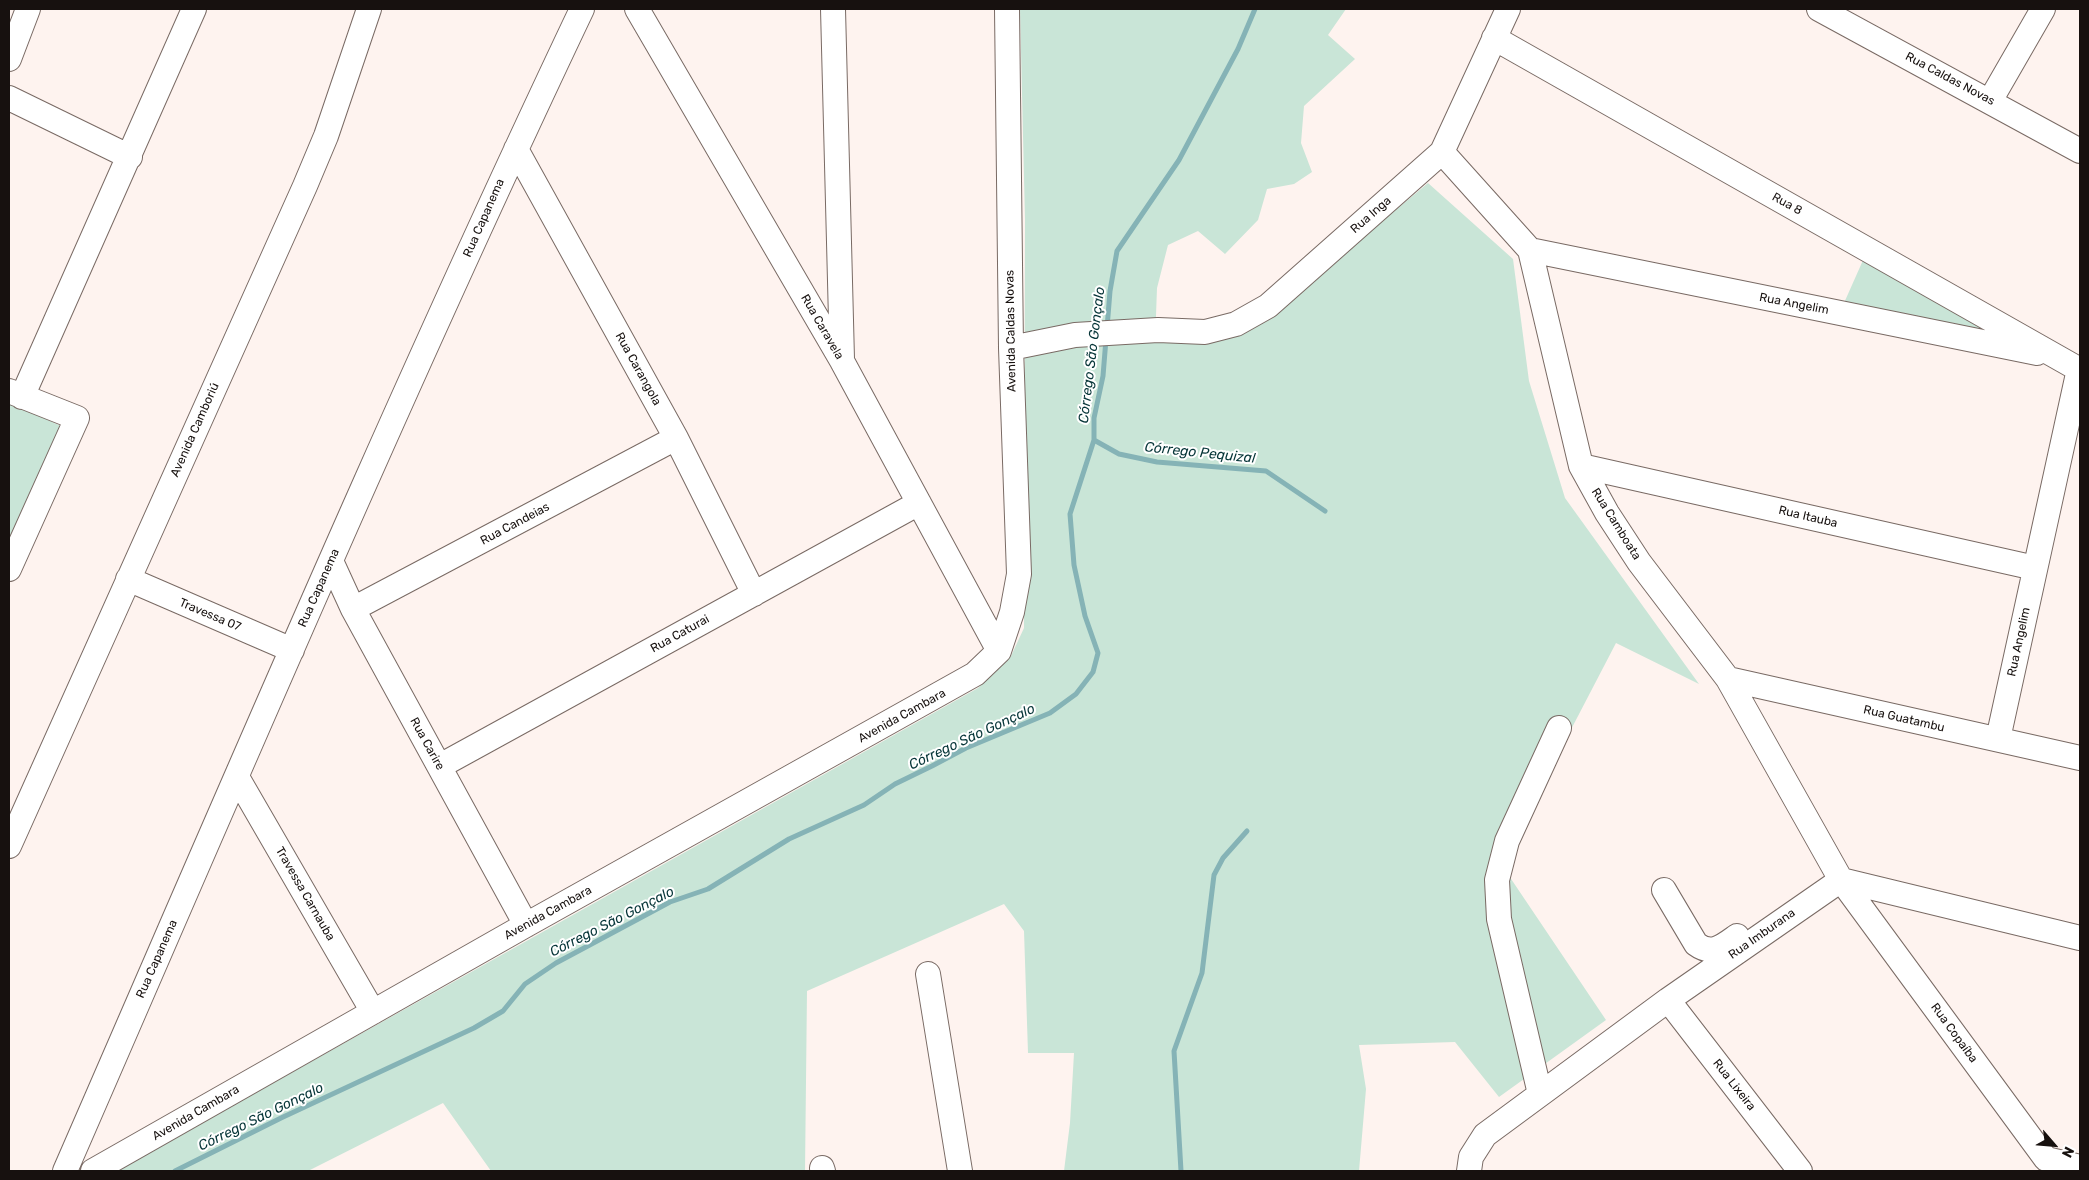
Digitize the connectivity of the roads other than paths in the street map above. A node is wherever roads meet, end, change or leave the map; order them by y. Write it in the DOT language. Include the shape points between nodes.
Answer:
graph roads {
  1 [pos="28,9"];
  2 [pos="194,9"];
  3 [pos="369,9"];
  4 [pos="582,9"];
  5 [pos="637,9"];
  6 [pos="833,9"];
  7 [pos="1007,9"];
  8 [pos="1508,9"];
  9 [pos="1819,9"];
  10 [pos="2043,9"];
  11 [pos="1494,38"];
  12 [pos="9,59"];
  13 [pos="9,98"];
  14 [pos="1990,101"];
  15 [pos="516,149"];
  16 [pos="2080,151"];
  17 [pos="1442,152"];
  18 [pos="130,157"];
  19 [pos="1530,250"];
  20 [pos="1011,348"];
  21 [pos="2058,357"];
  22 [pos="842,361"];
  23 [pos="2079,369"];
  24 [pos="15,394"];
  25 [pos="676,438"];
  26 [pos="1581,466"];
  27 [pos="919,502"];
  28 [pos="331,561"];
  29 [pos="2035,568"];
  30 [pos="9,569"];
  31 [pos="128,579"];
  32 [pos="754,594"];
  33 [pos="353,609"];
  34 [pos="292,650"];
  35 [pos="999,651"];
  36 [pos="1728,679"];
  37 [pos="1560,728"];
  38 [pos="1998,740"];
  39 [pos="2080,758"];
  40 [pos="440,766"];
  41 [pos="237,777"];
  42 [pos="9,846"];
  43 [pos="1834,885"];
  44 [pos="1664,890"];
  45 [pos="526,925"];
  46 [pos="2080,938"];
  47 [pos="928,974"];
  48 [pos="1668,1000"];
  49 [pos="373,1012"];
  50 [pos="1540,1094"];
  51 [pos="2080,1167"];
  52 [pos="65,1171"];
  53 [pos="93,1171"];
  54 [pos="960,1171"];
  55 [pos="1468,1171"];
  56 [pos="1800,1171"];
  1 -- 12 [label="street"];
  2 -- 18 [label="street"];
  3 -- 31 [label="street, Avenida Camboriú" via="322,144"];
  4 -- 15 [label="street, Rua Capanema"];
  5 -- 22 [label="street, Rua Caravela"];
  6 -- 22 [label="street"];
  7 -- 20 [label="street, Avenida Caldas Novas"];
  8 -- 11 [label="street, Rua Inga"];
  9 -- 14 [label="street, Rua Caldas Novas"];
  10 -- 14 [label="street"];
  11 -- 17 [label="street, Rua Inga"];
  11 -- 21 [label="street, Rua 8"];
  13 -- 18 [label="street"];
  14 -- 16 [label="street, Rua Caldas Novas"];
  15 -- 25 [label="street, Rua Carangola"];
  15 -- 28 [label="street, Rua Capanema"];
  17 -- 19 [label="street, Rua Camboata"];
  17 -- 20 [label="street, Rua Inga" via="1268,306 1236,324 1205,332 1158,330 1075,335"];
  18 -- 24 [label="street"];
  19 -- 21 [label="street, Rua Angelim"];
  19 -- 26 [label="street, Rua Camboata"];
  20 -- 35 [label="street, Avenida Caldas Novas" via="1019,574 1012,612"];
  21 -- 23 [label="street, Rua 8"];
  22 -- 27 [label="street, Rua Caravela"];
  23 -- 29 [label="street, Rua Angelim"];
  24 -- 30 [label="street" via="78,418"];
  25 -- 32 [label="street, Rua Carangola"];
  25 -- 33 [label="street, Rua Candeias"];
  26 -- 29 [label="street, Rua Itauba"];
  26 -- 36 [label="street, Rua Camboata" via="1639,562"];
  27 -- 32 [label="street, Rua Caturai"];
  27 -- 35 [label="street, Rua Caravela"];
  28 -- 33 [label="street, Rua Carire"];
  28 -- 34 [label="street, Rua Capanema"];
  29 -- 38 [label="street, Rua Angelim"];
  31 -- 34 [label="street, Travessa 07"];
  31 -- 42 [label="street, Avenida Camboriú"];
  32 -- 40 [label="street, Rua Caturai"];
  33 -- 40 [label="street, Rua Carire"];
  34 -- 41 [label="street, Rua Capanema"];
  35 -- 45 [label="street, Avenida Cambara" via="975,674"];
  36 -- 38 [label="street, Rua Guatambu"];
  36 -- 43 [label="street, Rua Camboata"];
  37 -- 50 [label="street" via="1507,841 1497,880 1499,919"];
  38 -- 39 [label="street, Rua Guatambu"];
  40 -- 45 [label="street, Rua Carire"];
  41 -- 49 [label="street, Travessa Carnauba"];
  41 -- 52 [label="street, Rua Capanema"];
  43 -- 44 [label="street" via="1808,890 1717,950 1696,944"];
  43 -- 46 [label="street"];
  43 -- 48 [label="street, Rua Imburana"];
  43 -- 51 [label="street, Rua Copaíba" via="2046,1159"];
  45 -- 49 [label="street, Avenida Cambara"];
  47 -- 54 [label="street"];
  48 -- 50 [label="street, Rua Imburana"];
  48 -- 56 [label="street, Rua Lixeira"];
  49 -- 53 [label="street, Avenida Cambara"];
  50 -- 55 [label="street, Rua Imburana" via="1485,1135 1471,1158"];
}
